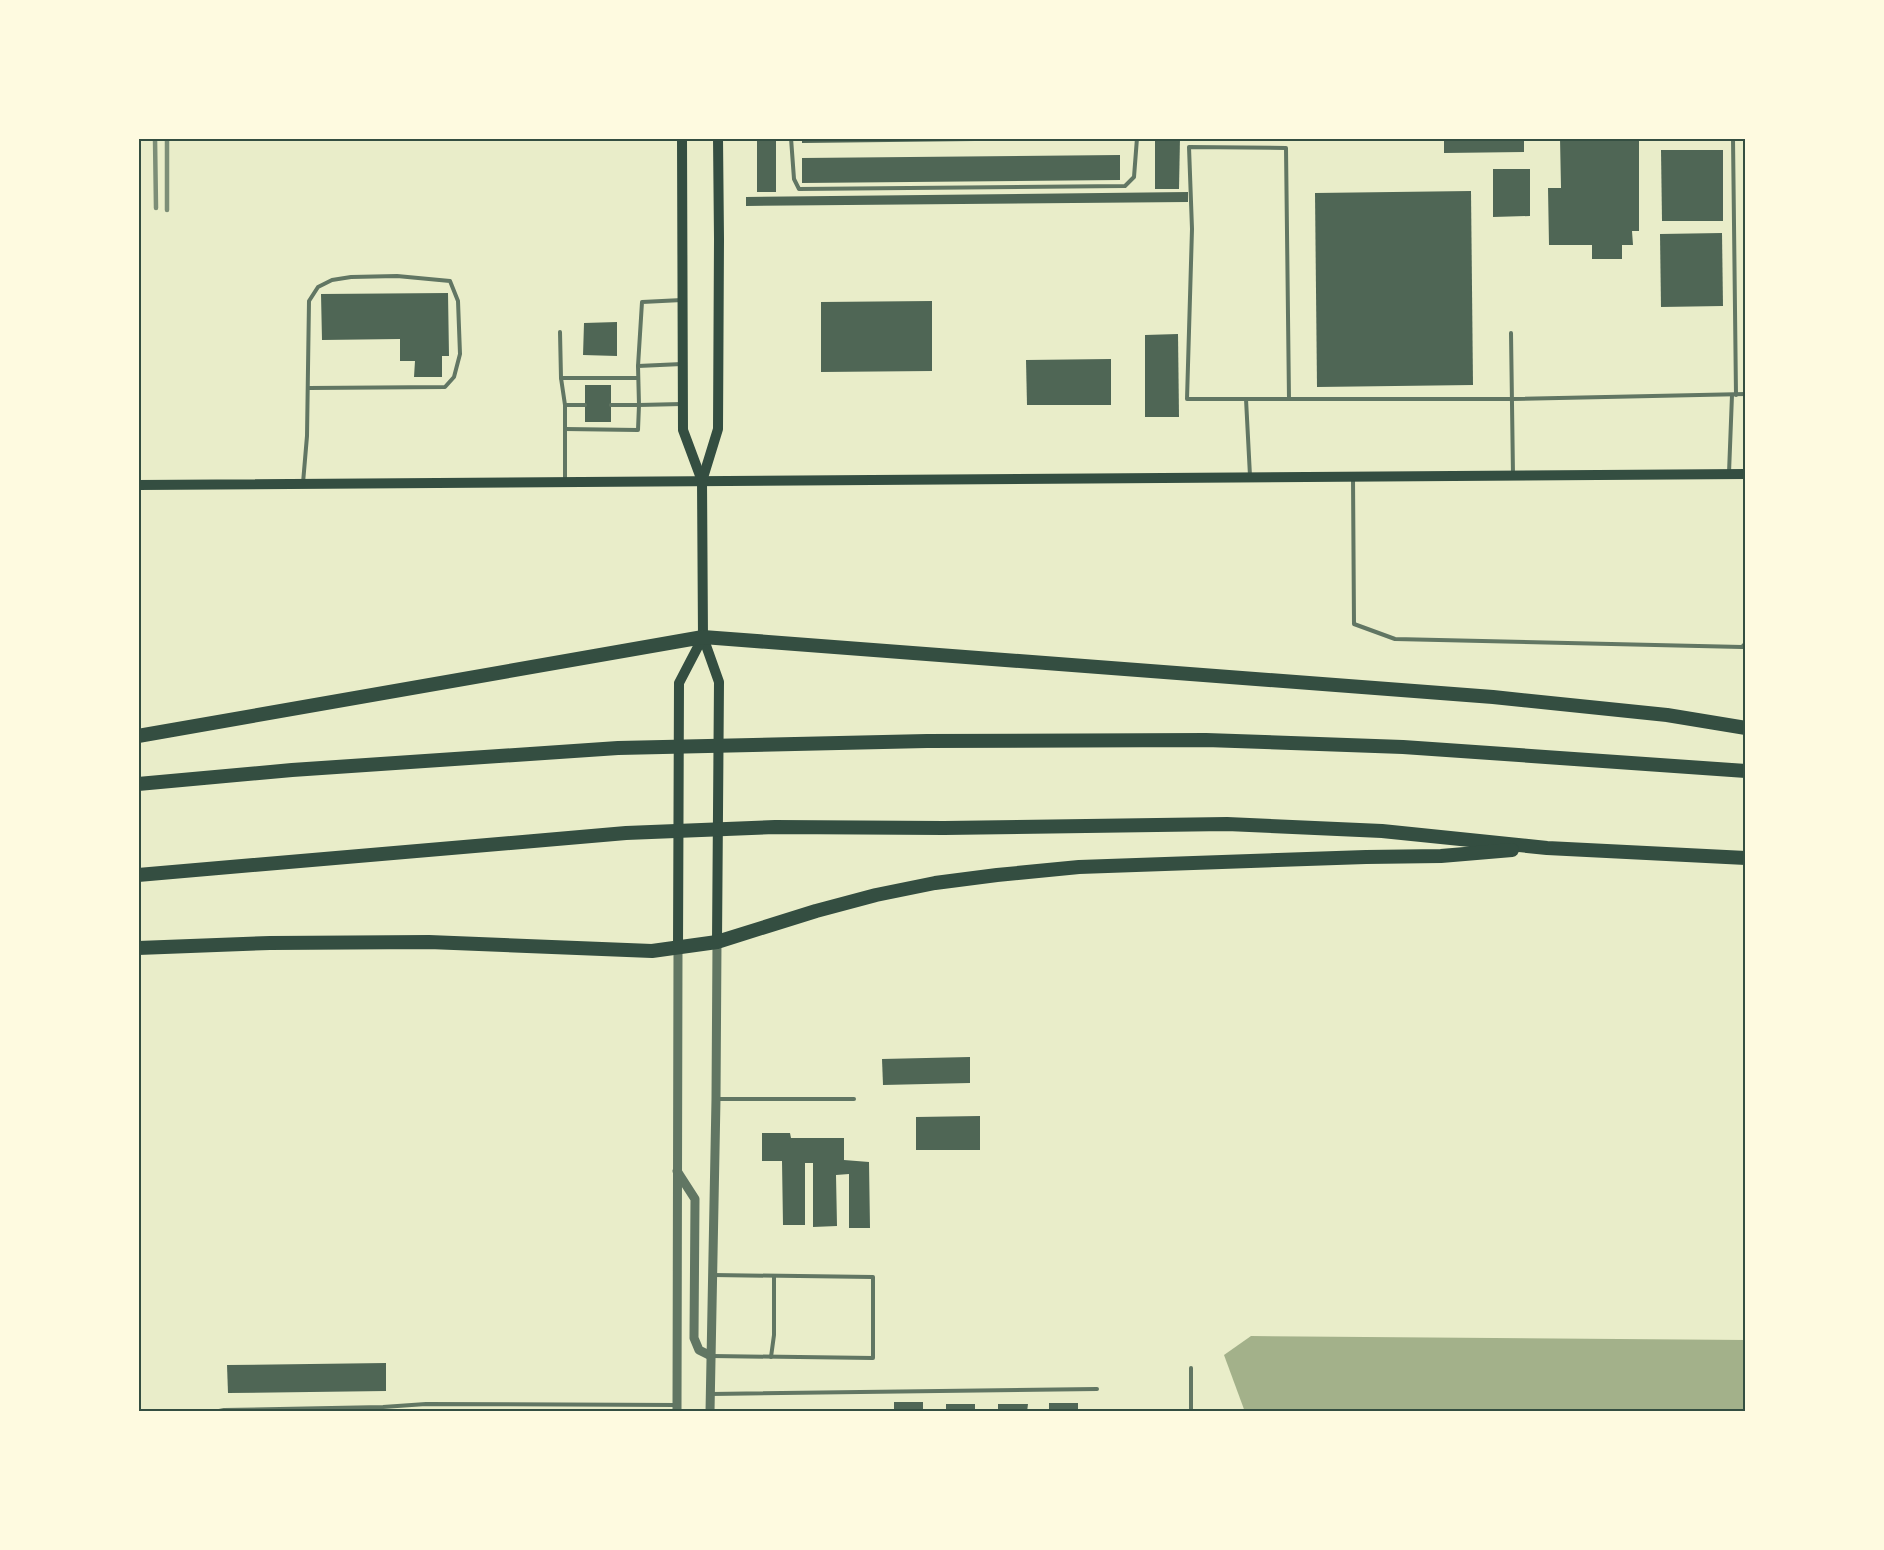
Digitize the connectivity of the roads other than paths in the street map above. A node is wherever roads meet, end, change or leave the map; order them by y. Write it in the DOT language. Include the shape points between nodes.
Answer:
graph roads {
  1 [pos="682,138"];
  2 [pos="718,138"];
  3 [pos="791,138"];
  4 [pos="1137,138"];
  5 [pos="1733,138"];
  6 [pos="682,300"];
  7 [pos="560,332"];
  8 [pos="1510,333"];
  9 [pos="682,364"];
  10 [pos="638,366"];
  11 [pos="561,378"];
  12 [pos="638,378"];
  13 [pos="309,388"];
  14 [pos="1734,394"];
  15 [pos="1746,394"];
  16 [pos="1246,399"];
  17 [pos="1289,399"];
  18 [pos="1512,399"];
  19 [pos="682,404"];
  20 [pos="565,405"];
  21 [pos="585,405"];
  22 [pos="611,405"];
  23 [pos="639,405"];
  24 [pos="565,429"];
  25 [pos="1730,474"];
  26 [pos="1746,474"];
  27 [pos="1513,475"];
  28 [pos="1250,477"];
  29 [pos="1353,477"];
  30 [pos="702,481"];
  31 [pos="565,482"];
  32 [pos="303,484"];
  33 [pos="138,485"];
  34 [pos="703,637"];
  35 [pos="1746,644"];
  36 [pos="1746,728"];
  37 [pos="138,736"];
  38 [pos="1746,771"];
  39 [pos="138,784"];
  40 [pos="1547,848"];
  41 [pos="1746,858"];
  42 [pos="138,875"];
  43 [pos="717,942"];
  44 [pos="138,948"];
  45 [pos="678,948"];
  46 [pos="717,1099"];
  47 [pos="854,1100"];
  48 [pos="677,1171"];
  49 [pos="713,1275"];
  50 [pos="774,1276"];
  51 [pos="711,1356"];
  52 [pos="771,1357"];
  53 [pos="1191,1368"];
  54 [pos="1097,1389"];
  55 [pos="710,1394"];
  56 [pos="563,1404"];
  57 [pos="677,1408"];
  58 [pos="214,1412"];
  59 [pos="563,1412"];
  60 [pos="710,1412"];
  61 [pos="1191,1412"];
  1 -- 6 [label="main road"];
  2 -- 30 [label="main road" via="718,429"];
  3 -- 4 [label="lane" via="794,178 800,189 811,189 1125,186 1134,177"];
  5 -- 14 [label="lane"];
  6 -- 9 [label="main road"];
  6 -- 10 [label="lane" via="642,302"];
  7 -- 11 [label="lane"];
  8 -- 18 [label="lane"];
  9 -- 10 [label="lane"];
  9 -- 19 [label="main road"];
  10 -- 12 [label="lane"];
  11 -- 12 [label="lane"];
  11 -- 20 [label="lane"];
  12 -- 23 [label="lane"];
  13 -- 13 [label="lane" via="309,300 318,287 351,277 450,281 458,301 460,354 454,377 445,387"];
  13 -- 32 [label="lane"];
  14 -- 15 [label="lane"];
  14 -- 18 [label="lane"];
  14 -- 25 [label="lane"];
  16 -- 17 [label="lane"];
  16 -- 17 [label="lane" via="1186,399 1192,229 1189,147 1286,148"];
  16 -- 28 [label="lane"];
  17 -- 18 [label="lane"];
  18 -- 27 [label="lane"];
  19 -- 23 [label="lane"];
  19 -- 30 [label="main road" via="682,430"];
  20 -- 21 [label="lane"];
  20 -- 24 [label="lane"];
  22 -- 23 [label="lane"];
  23 -- 24 [label="lane" via="638,430"];
  24 -- 31 [label="lane"];
  25 -- 26 [label="main road"];
  25 -- 27 [label="main road"];
  27 -- 29 [label="main road"];
  28 -- 29 [label="main road"];
  28 -- 30 [label="main road"];
  29 -- 35 [label="lane" via="1354,624 1395,639 1742,647"];
  30 -- 31 [label="main road"];
  30 -- 34 [label="main road"];
  31 -- 32 [label="main road"];
  32 -- 33 [label="main road"];
  34 -- 36 [label="highway" via="1493,697 1667,715"];
  34 -- 37 [label="highway"];
  34 -- 43 [label="main road" via="719,682"];
  34 -- 45 [label="main road" via="679,683"];
  38 -- 39 [label="highway" via="1403,747 1206,740 927,741 618,748"];
  40 -- 41 [label="highway"];
  40 -- 42 [label="highway" via="1382,831 1227,824 775,827 626,833"];
  40 -- 43 [label="highway" via="1441,856 1079,867 997,874 876,895"];
  43 -- 45 [label="highway"];
  43 -- 46 [label="street"];
  44 -- 45 [label="highway" via="429,942 652,951"];
  45 -- 48 [label="street"];
  46 -- 47 [label="lane"];
  46 -- 49 [label="street"];
  48 -- 51 [label="street" via="695,1199 694,1338 699,1350"];
  48 -- 57 [label="street"];
  49 -- 50 [label="lane"];
  49 -- 51 [label="street"];
  50 -- 52 [label="lane"];
  50 -- 52 [label="lane" via="873,1277 873,1358"];
  51 -- 52 [label="lane"];
  51 -- 55 [label="street"];
  53 -- 61 [label="lane"];
  54 -- 55 [label="lane"];
  55 -- 60 [label="street"];
  56 -- 57 [label="lane"];
  56 -- 58 [label="lane" via="426,1404"];
  56 -- 59 [label="lane"];
}
